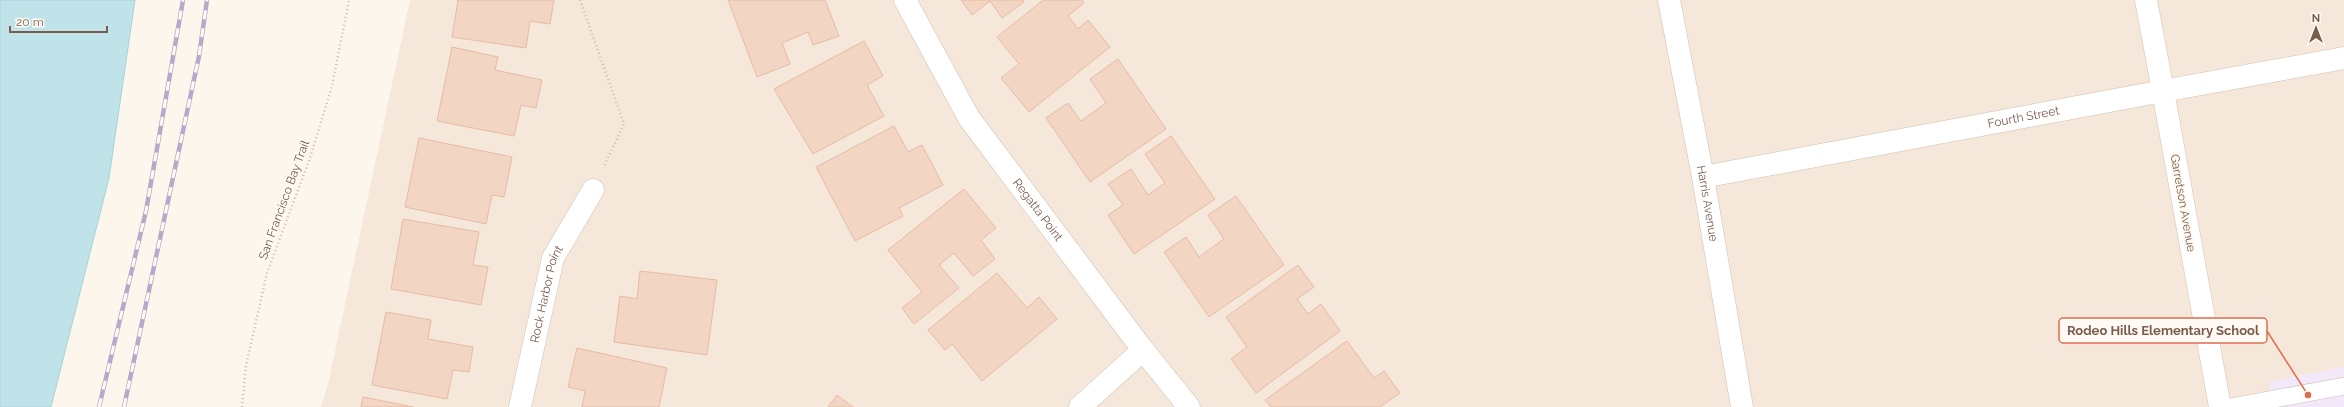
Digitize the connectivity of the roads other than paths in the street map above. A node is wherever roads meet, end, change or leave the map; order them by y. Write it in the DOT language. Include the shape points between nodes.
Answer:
graph roads {
  1 [pos="905,0"];
  2 [pos="1669,0"];
  3 [pos="2146,0"];
  4 [pos="2344,58"];
  5 [pos="2163,91"];
  6 [pos="1703,177"];
  7 [pos="593,190"];
  8 [pos="1143,350"];
  9 [pos="2344,386"];
  10 [pos="520,407"];
  11 [pos="1080,407"];
  12 [pos="1189,407"];
  13 [pos="1742,407"];
  14 [pos="2220,407"];
  15 [pos="2231,407"];
  1 -- 8 [label="street, Regatta Point" via="969,118"];
  2 -- 6 [label="street, Harris Avenue"];
  3 -- 5 [label="street, Garretson Avenue"];
  4 -- 5 [label="street, Fourth Street"];
  5 -- 6 [label="street, Fourth Street"];
  5 -- 14 [label="street, Garretson Avenue"];
  6 -- 13 [label="street, Harris Avenue"];
  7 -- 10 [label="street, Rock Harbor Point" via="553,258"];
  8 -- 11 [label="street"];
  8 -- 12 [label="street, Regatta Point"];
  9 -- 15 [label="lane"];
}
